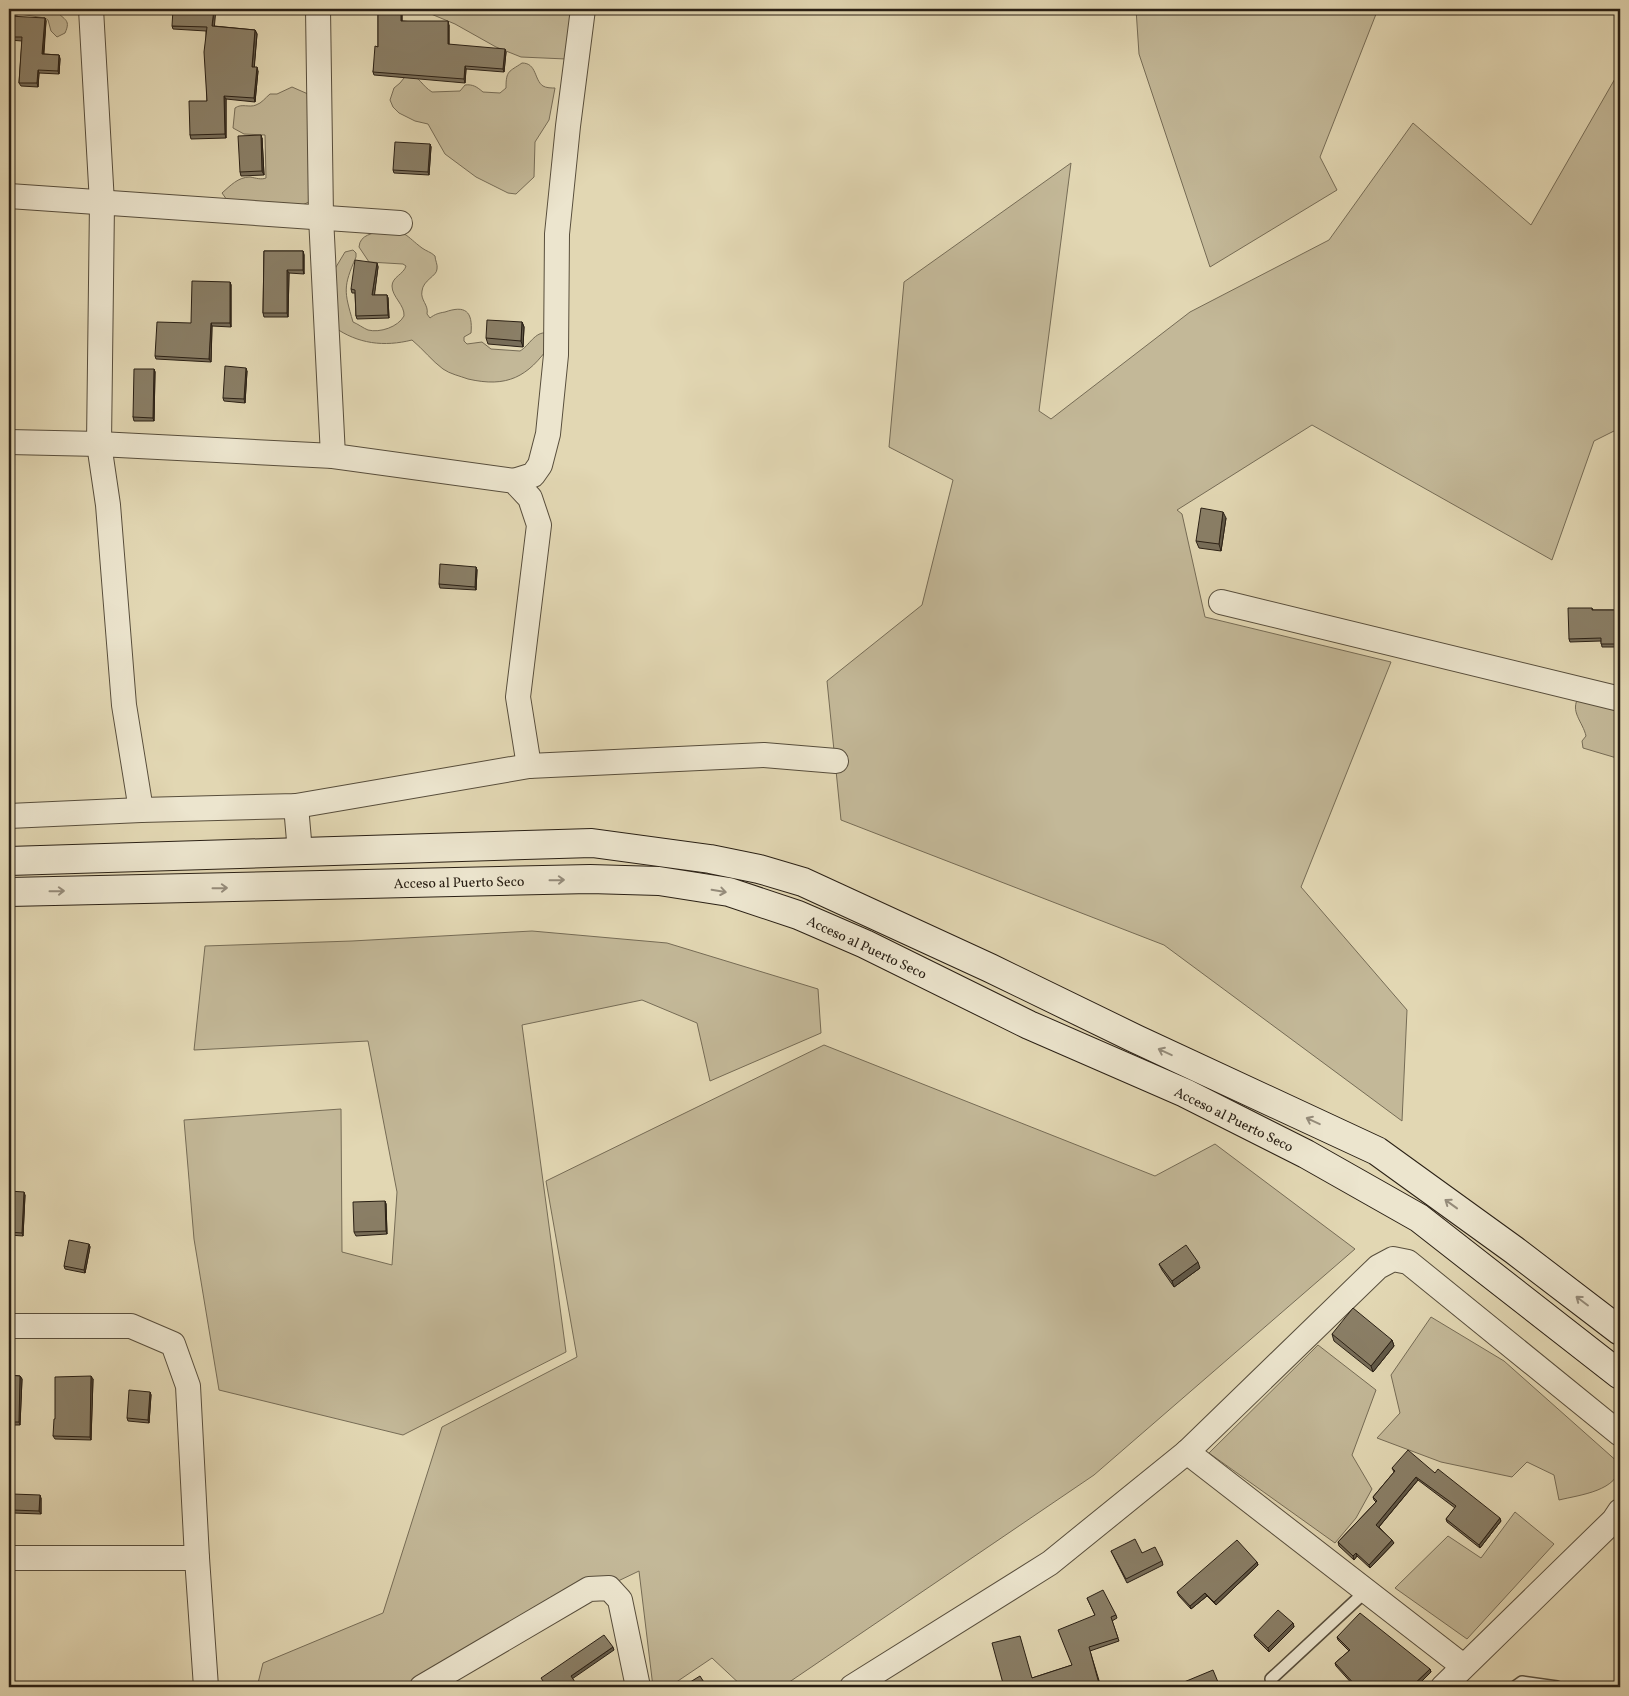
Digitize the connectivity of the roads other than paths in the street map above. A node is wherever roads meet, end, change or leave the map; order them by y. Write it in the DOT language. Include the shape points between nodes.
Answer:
graph roads {
  1 [pos="91,9"];
  2 [pos="318,9"];
  3 [pos="583,9"];
  4 [pos="9,196"];
  5 [pos="102,203"];
  6 [pos="321,217"];
  7 [pos="400,223"];
  8 [pos="9,442"];
  9 [pos="99,444"];
  10 [pos="333,456"];
  11 [pos="514,481"];
  12 [pos="1221,602"];
  13 [pos="1620,699"];
  14 [pos="836,761"];
  15 [pos="529,766"];
  16 [pos="296,806"];
  17 [pos="141,810"];
  18 [pos="9,816"];
  19 [pos="300,852"];
  20 [pos="9,861"];
  21 [pos="9,892"];
  22 [pos="9,1326"];
  23 [pos="1620,1331"];
  24 [pos="1620,1375"];
  25 [pos="1620,1434"];
  26 [pos="1187,1452"];
  27 [pos="1620,1511"];
  28 [pos="9,1558"];
  29 [pos="197,1558"];
  30 [pos="1366,1591"];
  31 [pos="1463,1666"];
  32 [pos="1271,1679"];
  33 [pos="206,1687"];
  34 [pos="422,1687"];
  35 [pos="638,1687"];
  36 [pos="852,1687"];
  37 [pos="1443,1687"];
  38 [pos="1515,1687"];
  39 [pos="1557,1687"];
  1 -- 5 [label="street"];
  2 -- 6 [label="street"];
  3 -- 11 [label="street" via="557,234 556,355 548,434 540,465 533,475"];
  4 -- 5 [label="street"];
  5 -- 6 [label="street"];
  5 -- 9 [label="street"];
  6 -- 7 [label="street"];
  6 -- 10 [label="street"];
  8 -- 9 [label="street"];
  9 -- 10 [label="street"];
  9 -- 17 [label="street" via="108,505 124,705"];
  10 -- 11 [label="street"];
  11 -- 15 [label="street" via="530,498 539,525 518,697"];
  12 -- 13 [label="street"];
  14 -- 15 [label="street" via="764,755"];
  15 -- 16 [label="street"];
  16 -- 17 [label="street"];
  16 -- 19 [label="street"];
  17 -- 18 [label="street"];
  19 -- 20 [label="main road"];
  23 -- 19 [label="main road, one-way" via="1377,1151 803,882 710,859 592,843"];
  21 -- 24 [label="main road, Acceso al Puerto Seco, one-way" via="590,879 659,881 729,892 798,915 865,944 1029,1025 1185,1093 1306,1154 1419,1218"];
  22 -- 29 [label="street" via="131,1326 173,1344 188,1386"];
  25 -- 26 [label="street" via="1408,1262 1394,1259 1378,1267"];
  26 -- 30 [label="street"];
  26 -- 36 [label="street" via="1050,1562"];
  27 -- 31 [label="street"];
  28 -- 29 [label="street"];
  29 -- 33 [label="street"];
  30 -- 31 [label="street"];
  30 -- 32 [label="lane"];
  31 -- 37 [label="street"];
  34 -- 35 [label="street" via="589,1589 609,1588 620,1600"];
  38 -- 39 [label="lane" via="1522,1682"];
}
